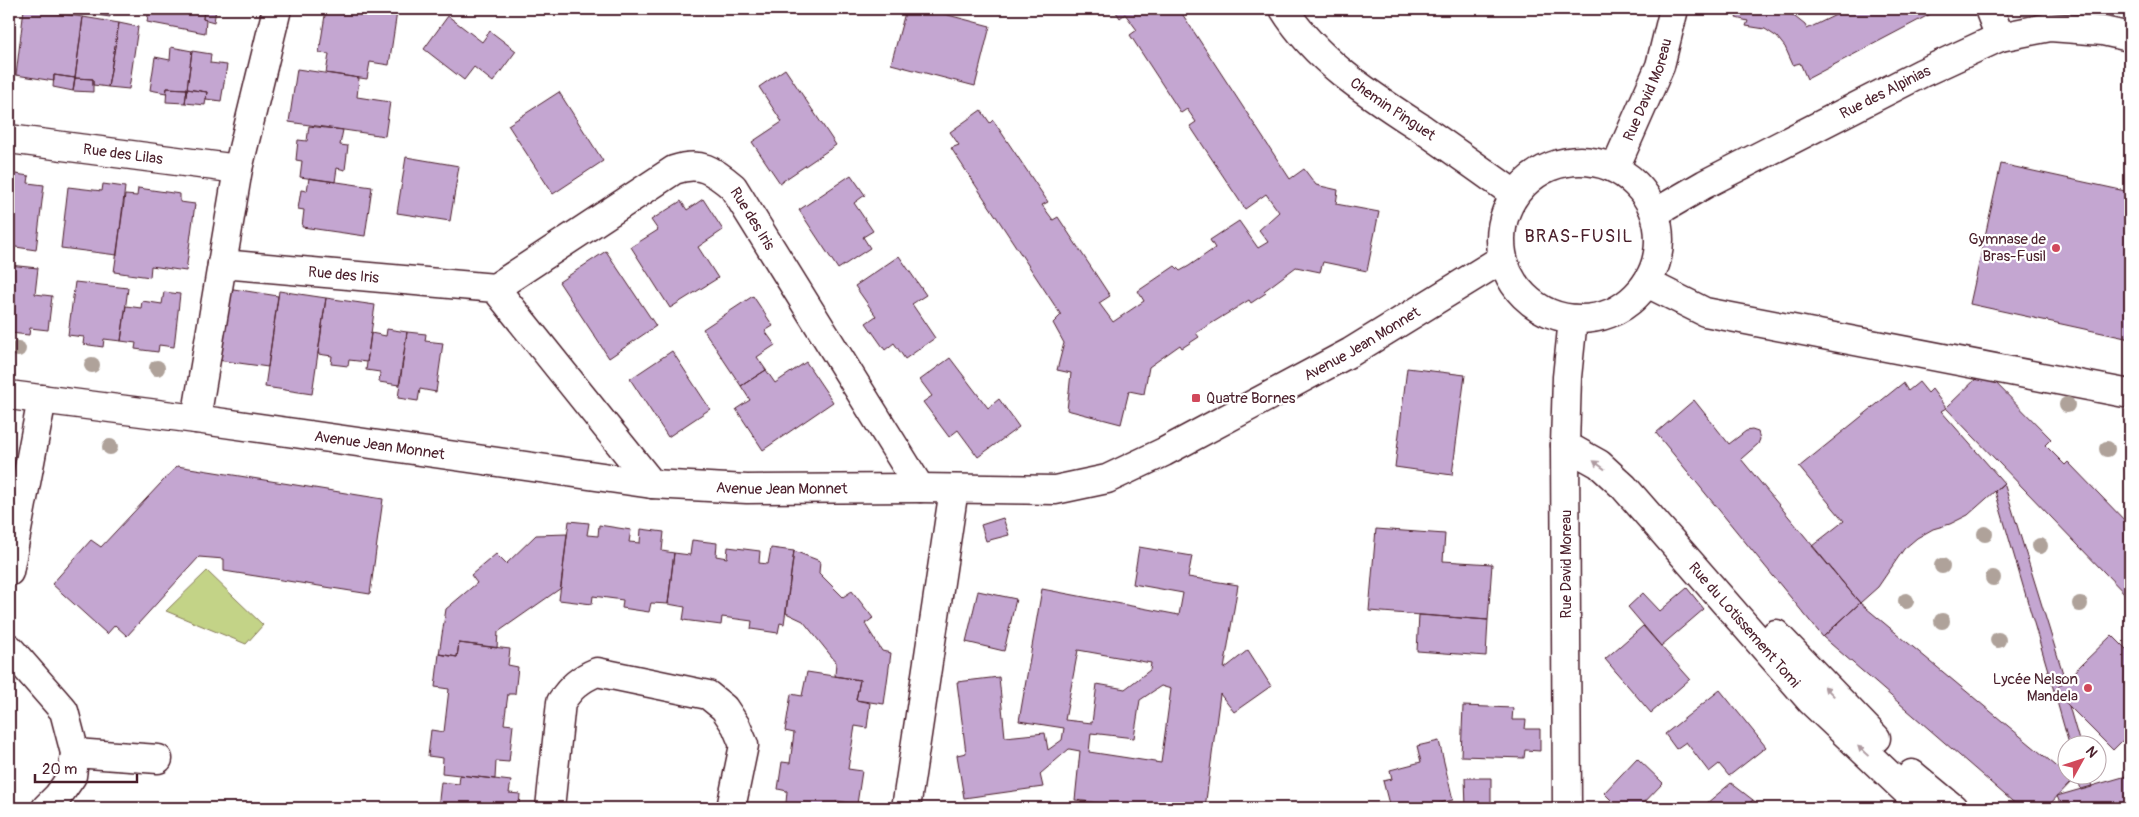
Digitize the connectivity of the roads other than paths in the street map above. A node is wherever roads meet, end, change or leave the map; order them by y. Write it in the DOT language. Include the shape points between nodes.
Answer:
graph roads {
  1 [pos="277,9"];
  2 [pos="1284,9"];
  3 [pos="1674,9"];
  4 [pos="1989,9"];
  5 [pos="2000,37"];
  6 [pos="2130,37"];
  7 [pos="9,139"];
  8 [pos="1615,168"];
  9 [pos="238,170"];
  10 [pos="1514,194"];
  11 [pos="1656,213"];
  12 [pos="1502,259"];
  13 [pos="222,264"];
  14 [pos="1647,284"];
  15 [pos="495,288"];
  16 [pos="1573,320"];
  17 [pos="2130,394"];
  18 [pos="9,395"];
  19 [pos="42,399"];
  20 [pos="196,419"];
  21 [pos="1565,445"];
  22 [pos="652,484"];
  23 [pos="1624,487"];
  24 [pos="920,488"];
  25 [pos="954,489"];
  26 [pos="9,572"];
  27 [pos="9,648"];
  28 [pos="75,753"];
  29 [pos="158,759"];
  30 [pos="46,808"];
  31 [pos="550,808"];
  32 [pos="731,808"];
  33 [pos="906,808"];
  34 [pos="1566,808"];
  35 [pos="1924,808"];
  36 [pos="1953,808"];
  1 -- 9 [label="street"];
  2 -- 10 [label="street, Chemin Pinguet" via="1304,35 1354,84"];
  3 -- 8 [label="street, Rue David Moreau" via="1660,66"];
  4 -- 5 [label="street"];
  5 -- 6 [label="street, Rue des Alpinias" via="2050,27 2103,31"];
  5 -- 11 [label="street, Rue des Alpinias" via="1922,73"];
  7 -- 9 [label="street, Rue des Lilas"];
  8 -- 10 [label="street" via="1589,160 1557,163 1529,178"];
  8 -- 11 [label="street" via="1642,189"];
  9 -- 13 [label="street"];
  10 -- 12 [label="street" via="1501,227"];
  11 -- 14 [label="street" via="1660,248"];
  12 -- 16 [label="street" via="1519,292 1540,309"];
  12 -- 25 [label="street, Avenue Jean Monnet" via="1351,352 1164,452 1107,478 1055,490"];
  13 -- 15 [label="street, Rue des Iris"];
  13 -- 20 [label="street"];
  14 -- 16 [label="street" via="1631,301 1603,316"];
  14 -- 17 [label="street" via="1705,312"];
  15 -- 22 [label="street"];
  15 -- 24 [label="street, Rue des Iris" via="674,170 687,165 704,167 733,186"];
  16 -- 21 [label="street, Rue David Moreau"];
  18 -- 19 [label="street, Avenue Jean Monnet"];
  19 -- 20 [label="street, Avenue Jean Monnet"];
  19 -- 26 [label="street"];
  20 -- 22 [label="street, Avenue Jean Monnet"];
  23 -- 21 [label="street, Rue du Lotissement Tomi, one-way" via="1599,464"];
  21 -- 34 [label="street, Rue David Moreau"];
  22 -- 24 [label="street, Avenue Jean Monnet" via="747,489"];
  35 -- 23 [label="street, Rue du Lotissement Tomi, one-way" via="1811,701"];
  36 -- 23 [label="street, one-way" via="1913,776 1827,689 1680,531"];
  24 -- 25 [label="street, Avenue Jean Monnet"];
  25 -- 33 [label="street"];
  27 -- 28 [label="street" via="64,711"];
  28 -- 29 [label="street"];
  28 -- 30 [label="street" via="72,776"];
  31 -- 32 [label="street" via="561,702 582,678 597,672 708,695 724,708 744,745"];
}
